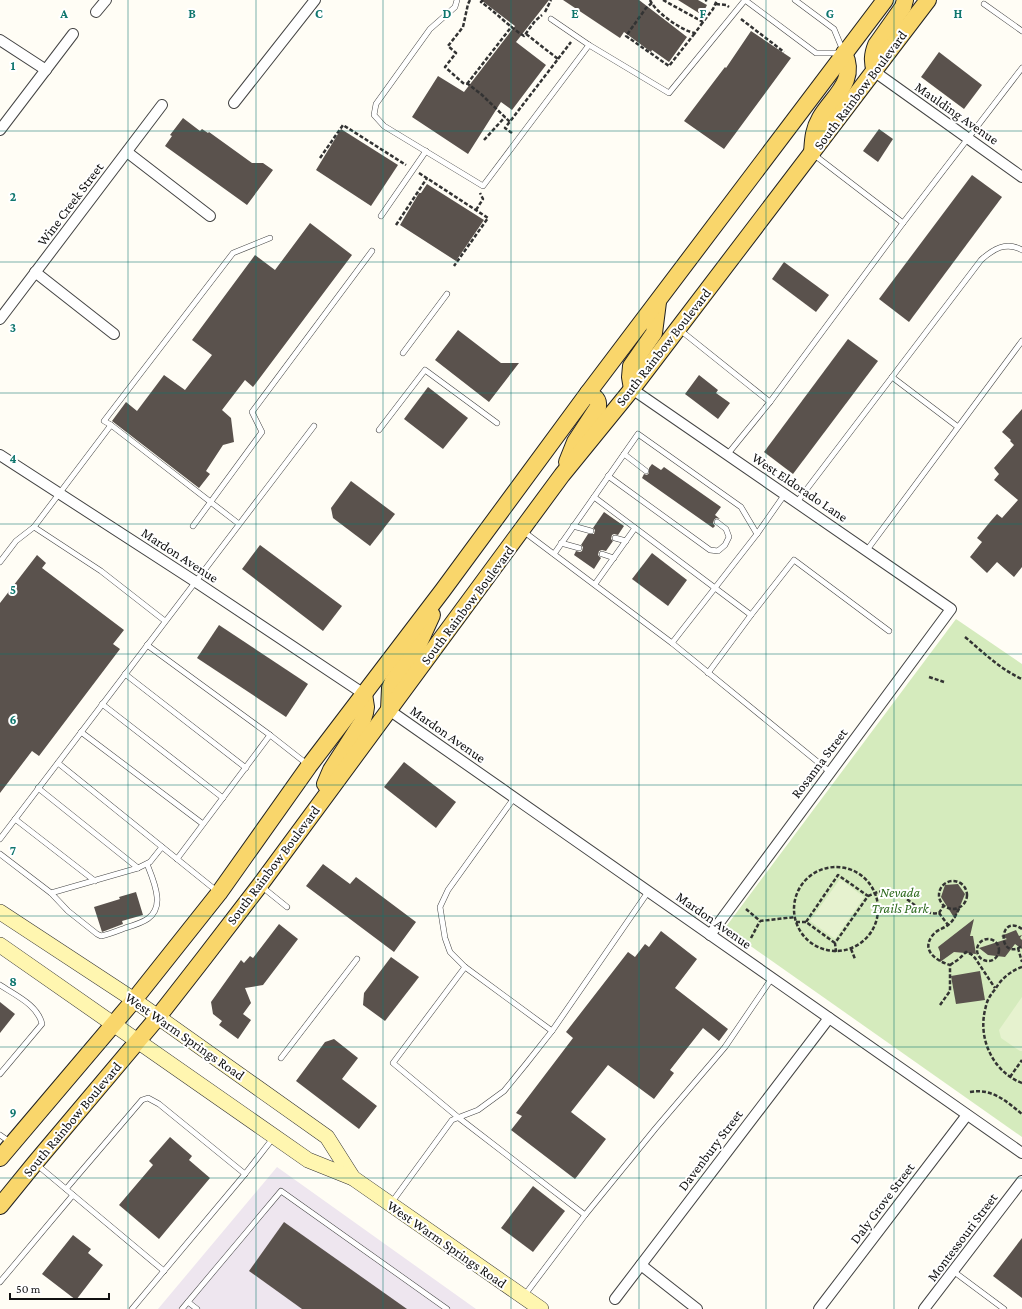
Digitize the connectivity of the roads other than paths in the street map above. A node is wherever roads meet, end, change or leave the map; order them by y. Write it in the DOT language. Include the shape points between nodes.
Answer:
graph roads {
  1 [pos="106,0"];
  2 [pos="315,0"];
  3 [pos="457,0"];
  4 [pos="745,0"];
  5 [pos="795,0"];
  6 [pos="885,0"];
  7 [pos="905,0"];
  8 [pos="928,0"];
  9 [pos="984,4"];
  10 [pos="96,12"];
  11 [pos="551,19"];
  12 [pos="1022,31"];
  13 [pos="73,34"];
  14 [pos="0,40"];
  15 [pos="589,44"];
  16 [pos="844,53"];
  17 [pos="1022,68"];
  18 [pos="46,70"];
  19 [pos="875,72"];
  20 [pos="234,103"];
  21 [pos="162,105"];
  22 [pos="0,130"];
  23 [pos="969,138"];
  24 [pos="426,151"];
  25 [pos="127,152"];
  26 [pos="812,154"];
  27 [pos="1022,177"];
  28 [pos="210,216"];
  29 [pos="381,216"];
  30 [pos="903,223"];
  31 [pos="270,238"];
  32 [pos="1022,250"];
  33 [pos="372,251"];
  34 [pos="36,272"];
  35 [pos="447,294"];
  36 [pos="659,300"];
  37 [pos="0,319"];
  38 [pos="678,328"];
  39 [pos="114,334"];
  40 [pos="1022,341"];
  41 [pos="403,353"];
  42 [pos="892,377"];
  43 [pos="632,388"];
  44 [pos="588,392"];
  45 [pos="770,402"];
  46 [pos="497,424"];
  47 [pos="111,425"];
  48 [pos="314,426"];
  49 [pos="958,426"];
  50 [pos="379,430"];
  51 [pos="624,454"];
  52 [pos="0,455"];
  53 [pos="727,455"];
  54 [pos="646,470"];
  55 [pos="562,475"];
  56 [pos="608,476"];
  57 [pos="60,494"];
  58 [pos="785,494"];
  59 [pos="594,497"];
  60 [pos="211,502"];
  61 [pos="797,502"];
  62 [pos="717,522"];
  63 [pos="239,524"];
  64 [pos="193,526"];
  65 [pos="573,526"];
  66 [pos="34,527"];
  67 [pos="636,528"];
  68 [pos="522,531"];
  69 [pos="591,531"];
  70 [pos="756,534"];
  71 [pos="615,538"];
  72 [pos="626,541"];
  73 [pos="562,543"];
  74 [pos="579,548"];
  75 [pos="867,550"];
  76 [pos="554,554"];
  77 [pos="602,554"];
  78 [pos="614,558"];
  79 [pos="0,562"];
  80 [pos="196,582"];
  81 [pos="595,584"];
  82 [pos="715,587"];
  83 [pos="443,590"];
  84 [pos="952,609"];
  85 [pos="751,615"];
  86 [pos="165,621"];
  87 [pos="889,631"];
  88 [pos="672,643"];
  89 [pos="147,645"];
  90 [pos="708,673"];
  91 [pos="124,674"];
  92 [pos="364,694"];
  93 [pos="102,704"];
  94 [pos="389,710"];
  95 [pos="81,732"];
  96 [pos="270,735"];
  97 [pos="58,763"];
  98 [pos="309,766"];
  99 [pos="246,768"];
  100 [pos="830,772"];
  101 [pos="38,788"];
  102 [pos="223,798"];
  103 [pos="514,798"];
  104 [pos="314,810"];
  105 [pos="15,819"];
  106 [pos="203,824"];
  107 [pos="0,839"];
  108 [pos="162,848"];
  109 [pos="0,854"];
  110 [pos="177,860"];
  111 [pos="147,864"];
  112 [pos="138,868"];
  113 [pos="95,881"];
  114 [pos="260,885"];
  115 [pos="648,892"];
  116 [pos="51,893"];
  117 [pos="219,893"];
  118 [pos="287,907"];
  119 [pos="0,912"];
  120 [pos="710,935"];
  121 [pos="0,945"];
  122 [pos="357,959"];
  123 [pos="465,967"];
  124 [pos="772,978"];
  125 [pos="0,985"];
  126 [pos="134,1000"];
  127 [pos="158,1017"];
  128 [pos="828,1018"];
  129 [pos="115,1024"];
  130 [pos="552,1031"];
  131 [pos="138,1040"];
  132 [pos="281,1058"];
  133 [pos="0,1074"];
  134 [pos="967,1114"];
  135 [pos="459,1118"];
  136 [pos="274,1136"];
  137 [pos="6,1139"];
  138 [pos="1022,1153"];
  139 [pos="0,1158"];
  140 [pos="35,1163"];
  141 [pos="245,1174"];
  142 [pos="352,1178"];
  143 [pos="1022,1181"];
  144 [pos="66,1189"];
  145 [pos="73,1195"];
  146 [pos="390,1204"];
  147 [pos="0,1206"];
  148 [pos="585,1215"];
  149 [pos="640,1265"];
  150 [pos="164,1271"];
  151 [pos="953,1271"];
  152 [pos="0,1282"];
  153 [pos="523,1297"];
  154 [pos="615,1299"];
  155 [pos="188,1302"];
  156 [pos="132,1309"];
  157 [pos="182,1309"];
  158 [pos="197,1309"];
  159 [pos="445,1309"];
  160 [pos="541,1309"];
  161 [pos="697,1309"];
  162 [pos="819,1309"];
  163 [pos="924,1309"];
  164 [pos="1004,1309"];
  1 -- 10 [label="street"];
  2 -- 20 [label="street"];
  3 -- 24 [label="lane" via="455,7 430,30 376,104 374,115 384,126"];
  4 -- 15 [label="lane" via="669,93"];
  4 -- 16 [label="lane" via="816,53"];
  5 -- 16 [label="lane" via="834,29"];
  6 -- 16 [label="main road, South Rainbow Boulevard"];
  7 -- 19 [label="main road" via="873,52"];
  8 -- 19 [label="main road, South Rainbow Boulevard"];
  9 -- 12 [label="lane"];
  11 -- 15 [label="lane"];
  13 -- 18 [label="street"];
  14 -- 18 [label="street"];
  15 -- 24 [label="lane" via="482,186"];
  16 -- 26 [label="main road" via="848,67 846,81 820,118 813,135"];
  16 -- 36 [label="main road, South Rainbow Boulevard"];
  17 -- 23 [label="lane"];
  18 -- 22 [label="street"];
  19 -- 23 [label="street, Maulding Avenue"];
  19 -- 26 [label="main road, South Rainbow Boulevard"];
  21 -- 25 [label="street, Wine Creek Street"];
  23 -- 27 [label="street, Maulding Avenue"];
  23 -- 30 [label="lane"];
  24 -- 29 [label="lane"];
  25 -- 28 [label="street"];
  25 -- 34 [label="street, Wine Creek Street"];
  26 -- 30 [label="lane"];
  26 -- 38 [label="main road, South Rainbow Boulevard"];
  30 -- 45 [label="lane"];
  31 -- 47 [label="lane" via="233,253 104,421"];
  32 -- 42 [label="lane" via="1004,246 992,250 981,260"];
  33 -- 60 [label="lane" via="252,412 262,432"];
  34 -- 37 [label="street, Wine Creek Street"];
  34 -- 39 [label="street"];
  35 -- 41 [label="lane"];
  36 -- 43 [label="main road" via="654,333 631,366"];
  36 -- 44 [label="main road, South Rainbow Boulevard"];
  38 -- 43 [label="main road, South Rainbow Boulevard"];
  38 -- 45 [label="lane"];
  40 -- 49 [label="lane"];
  42 -- 49 [label="lane"];
  42 -- 61 [label="lane"];
  43 -- 53 [label="street, West Eldorado Lane"];
  43 -- 55 [label="main road, South Rainbow Boulevard"];
  44 -- 55 [label="main road" via="597,398 598,407 575,442"];
  44 -- 83 [label="main road, South Rainbow Boulevard"];
  45 -- 53 [label="lane"];
  46 -- 50 [label="lane" via="425,370"];
  47 -- 57 [label="lane"];
  47 -- 60 [label="lane"];
  48 -- 63 [label="lane"];
  49 -- 75 [label="lane"];
  51 -- 54 [label="lane"];
  51 -- 56 [label="lane"];
  51 -- 70 [label="lane" via="638,434 741,507"];
  52 -- 57 [label="street, Mardon Avenue"];
  53 -- 58 [label="street, West Eldorado Lane"];
  55 -- 68 [label="main road, South Rainbow Boulevard"];
  56 -- 59 [label="lane"];
  56 -- 62 [label="lane" via="710,550 718,551 729,537 726,529"];
  57 -- 66 [label="lane"];
  57 -- 80 [label="street, Mardon Avenue"];
  58 -- 61 [label="street, West Eldorado Lane"];
  58 -- 70 [label="lane"];
  59 -- 65 [label="lane"];
  59 -- 67 [label="lane"];
  60 -- 63 [label="lane"];
  60 -- 64 [label="lane"];
  61 -- 75 [label="street, West Eldorado Lane"];
  63 -- 80 [label="lane"];
  65 -- 69 [label="lane"];
  65 -- 73 [label="lane"];
  66 -- 79 [label="lane" via="16,541"];
  66 -- 86 [label="lane" via="101,571"];
  67 -- 72 [label="lane"];
  67 -- 82 [label="lane"];
  68 -- 76 [label="lane"];
  68 -- 94 [label="main road, South Rainbow Boulevard"];
  70 -- 82 [label="lane"];
  71 -- 72 [label="lane"];
  72 -- 78 [label="lane"];
  73 -- 74 [label="lane"];
  73 -- 76 [label="lane"];
  75 -- 84 [label="street, West Eldorado Lane"];
  76 -- 81 [label="lane"];
  77 -- 78 [label="lane"];
  78 -- 81 [label="lane"];
  80 -- 86 [label="lane"];
  80 -- 92 [label="street, Mardon Avenue"];
  81 -- 88 [label="lane"];
  82 -- 85 [label="lane"];
  82 -- 88 [label="lane"];
  83 -- 92 [label="main road, South Rainbow Boulevard"];
  83 -- 94 [label="main road" via="417,648 393,681 390,688"];
  84 -- 100 [label="street, Rosanna Street"];
  85 -- 87 [label="lane" via="794,560"];
  85 -- 90 [label="lane"];
  86 -- 89 [label="lane"];
  88 -- 90 [label="lane"];
  89 -- 91 [label="lane"];
  89 -- 96 [label="lane"];
  90 -- 100 [label="lane"];
  91 -- 93 [label="lane"];
  91 -- 99 [label="lane"];
  92 -- 98 [label="main road, South Rainbow Boulevard"];
  92 -- 104 [label="main road" via="364,718 331,770"];
  93 -- 95 [label="lane"];
  93 -- 102 [label="lane"];
  94 -- 103 [label="street, Mardon Avenue"];
  94 -- 104 [label="main road, South Rainbow Boulevard"];
  95 -- 97 [label="lane"];
  95 -- 106 [label="lane"];
  96 -- 98 [label="lane"];
  96 -- 99 [label="lane"];
  97 -- 101 [label="lane"];
  97 -- 108 [label="lane"];
  98 -- 117 [label="main road, South Rainbow Boulevard"];
  99 -- 102 [label="lane"];
  100 -- 120 [label="street, Rosanna Street"];
  101 -- 105 [label="lane"];
  101 -- 112 [label="lane"];
  102 -- 106 [label="lane"];
  103 -- 115 [label="street, Mardon Avenue"];
  103 -- 123 [label="lane" via="448,890 440,907 444,938 450,952"];
  104 -- 114 [label="main road, South Rainbow Boulevard"];
  105 -- 107 [label="lane"];
  105 -- 113 [label="lane"];
  106 -- 110 [label="lane"];
  108 -- 110 [label="lane"];
  108 -- 111 [label="lane"];
  109 -- 116 [label="lane"];
  110 -- 117 [label="lane"];
  111 -- 112 [label="lane"];
  111 -- 116 [label="lane" via="157,896 154,912 144,922 102,936 73,916"];
  112 -- 113 [label="lane"];
  113 -- 116 [label="lane"];
  114 -- 118 [label="lane"];
  114 -- 127 [label="main road, South Rainbow Boulevard"];
  115 -- 120 [label="street, Mardon Avenue"];
  115 -- 130 [label="lane"];
  117 -- 126 [label="main road, South Rainbow Boulevard"];
  119 -- 126 [label="main road, West Warm Springs Road"];
  120 -- 124 [label="street, Mardon Avenue"];
  121 -- 129 [label="main road, West Warm Springs Road"];
  122 -- 132 [label="lane"];
  123 -- 130 [label="lane"];
  123 -- 135 [label="lane" via="393,1063"];
  124 -- 128 [label="street, Mardon Avenue"];
  124 -- 148 [label="lane" via="726,1048 659,1124"];
  125 -- 133 [label="lane" via="35,1010 42,1024"];
  126 -- 127 [label="main road, West Warm Springs Road"];
  126 -- 129 [label="main road, South Rainbow Boulevard"];
  127 -- 131 [label="main road, South Rainbow Boulevard"];
  127 -- 142 [label="main road, West Warm Springs Road" via="327,1137"];
  128 -- 134 [label="street, Mardon Avenue"];
  128 -- 149 [label="street, Davenbury Street"];
  129 -- 131 [label="main road, West Warm Springs Road"];
  129 -- 137 [label="main road, South Rainbow Boulevard"];
  130 -- 135 [label="lane" via="504,1091 478,1110"];
  131 -- 136 [label="main road, West Warm Springs Road"];
  131 -- 140 [label="main road, South Rainbow Boulevard"];
  134 -- 138 [label="street, Mardon Avenue"];
  134 -- 162 [label="street, Daly Grove Street"];
  135 -- 146 [label="lane" via="452,1120"];
  135 -- 148 [label="lane"];
  136 -- 141 [label="lane"];
  136 -- 142 [label="main road, West Warm Springs Road" via="308,1160"];
  137 -- 139 [label="main road, South Rainbow Boulevard"];
  140 -- 144 [label="lane"];
  140 -- 147 [label="main road, South Rainbow Boulevard"];
  141 -- 144 [label="lane" via="159,1104 148,1098 142,1100"];
  141 -- 150 [label="lane"];
  142 -- 146 [label="main road, West Warm Springs Road"];
  143 -- 151 [label="street, Montessouri Street"];
  144 -- 145 [label="lane"];
  145 -- 150 [label="lane"];
  145 -- 152 [label="lane"];
  146 -- 153 [label="main road, West Warm Springs Road"];
  148 -- 153 [label="lane"];
  149 -- 154 [label="street, Davenbury Street"];
  149 -- 161 [label="street"];
  150 -- 156 [label="lane"];
  151 -- 163 [label="street, Montessouri Street"];
  151 -- 164 [label="lane"];
  153 -- 160 [label="main road, West Warm Springs Road"];
  155 -- 157 [label="lane"];
  155 -- 158 [label="lane"];
  155 -- 159 [label="lane" via="281,1191"];
}
